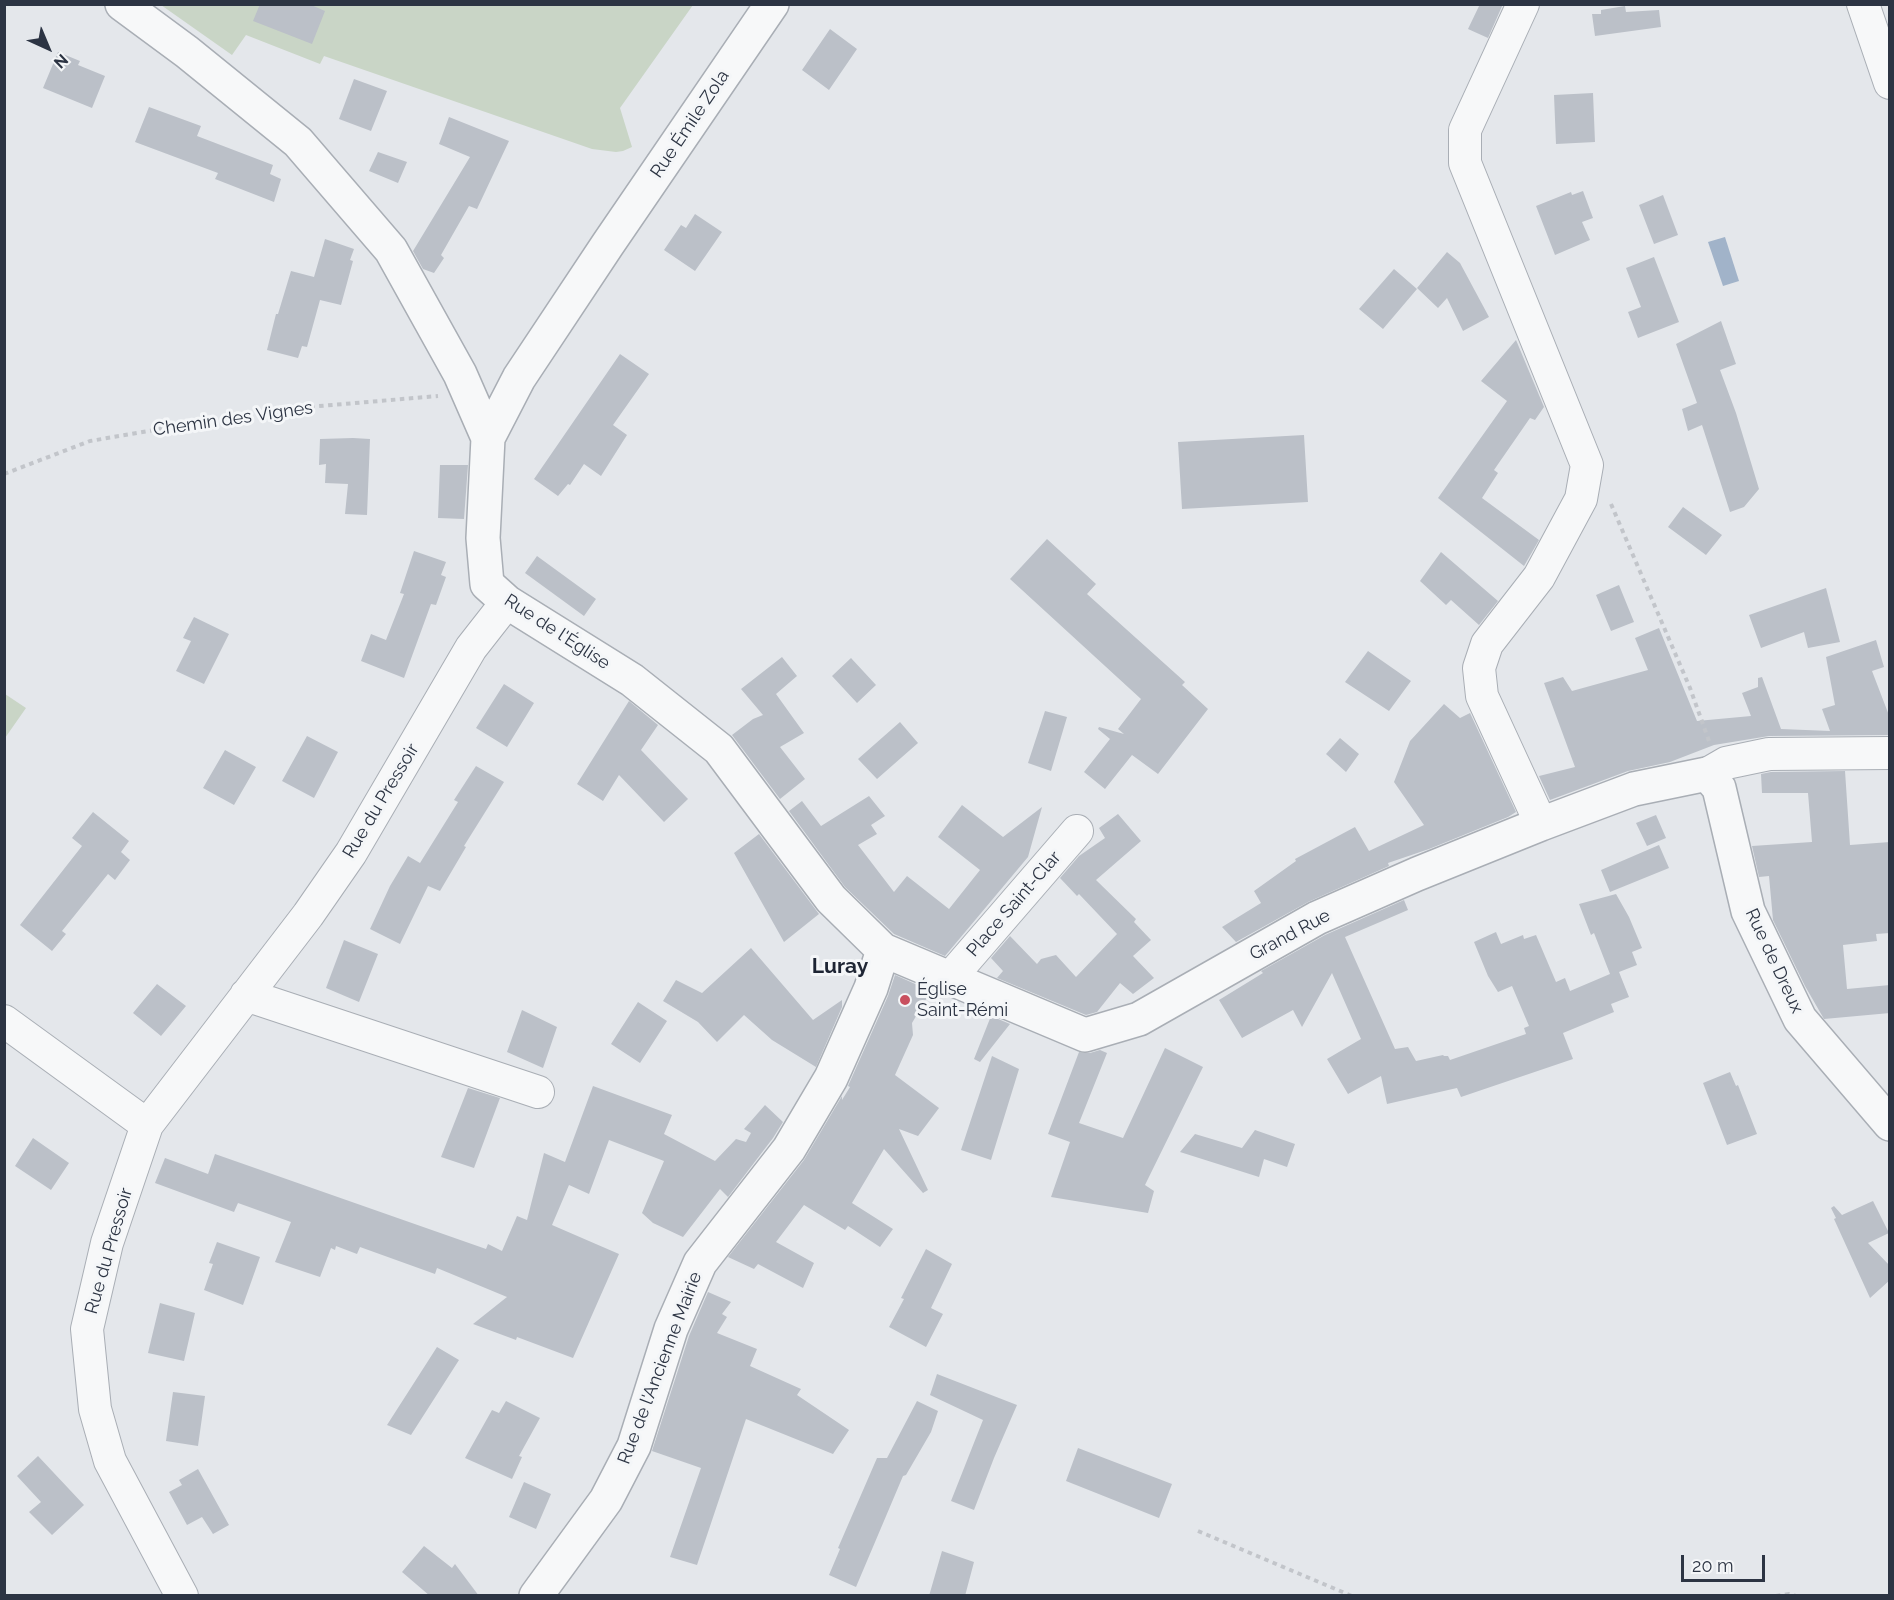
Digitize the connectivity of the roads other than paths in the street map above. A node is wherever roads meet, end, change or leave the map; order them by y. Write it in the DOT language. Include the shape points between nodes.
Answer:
graph roads {
  1 [pos="122,4"];
  2 [pos="772,4"];
  3 [pos="1523,4"];
  4 [pos="1863,4"];
  5 [pos="1888,71"];
  6 [pos="608,244"];
  7 [pos="488,438"];
  8 [pos="507,602"];
  9 [pos="1890,753"];
  10 [pos="1707,774"];
  11 [pos="1541,824"];
  12 [pos="1077,831"];
  13 [pos="883,950"];
  14 [pos="950,978"];
  15 [pos="246,995"];
  16 [pos="4,1021"];
  17 [pos="538,1092"];
  18 [pos="1890,1124"];
  19 [pos="147,1125"];
  20 [pos="182,1596"];
  21 [pos="536,1596"];
  1 -- 7 [label="street" via="298,142 391,250 460,374"];
  2 -- 6 [label="street, Rue Émile Zola"];
  3 -- 11 [label="street" via="1466,130 1465,163 1587,465 1581,499 1539,577 1487,644 1479,668 1482,696"];
  4 -- 5 [label="street"];
  6 -- 7 [label="street, Rue de l'Église" via="519,378"];
  7 -- 8 [label="street, Rue de l'Église" via="483,538 487,584"];
  8 -- 13 [label="street, Rue de l'Église" via="632,680 718,749 831,899"];
  8 -- 15 [label="street, Rue du Pressoir" via="471,648 351,853"];
  9 -- 10 [label="street" via="1769,754 1726,763"];
  10 -- 11 [label="street, Grand Rue" via="1634,789"];
  10 -- 18 [label="street, Rue de Dreux" via="1719,788 1748,911 1800,1020"];
  11 -- 14 [label="street, Grand Rue" via="1317,918 1139,1019 1085,1035"];
  12 -- 14 [label="street, Place Saint-Clar"];
  13 -- 14 [label="street, Grand Rue"];
  13 -- 21 [label="street, Rue de l'Ancienne Mairie" via="871,988 831,1078 789,1149 700,1263 671,1329 634,1446 606,1500"];
  15 -- 17 [label="street"];
  15 -- 19 [label="street, Rue du Pressoir"];
  16 -- 19 [label="street"];
  19 -- 20 [label="street, Rue du Pressoir" via="107,1244 87,1329 95,1409 110,1461"];
}
